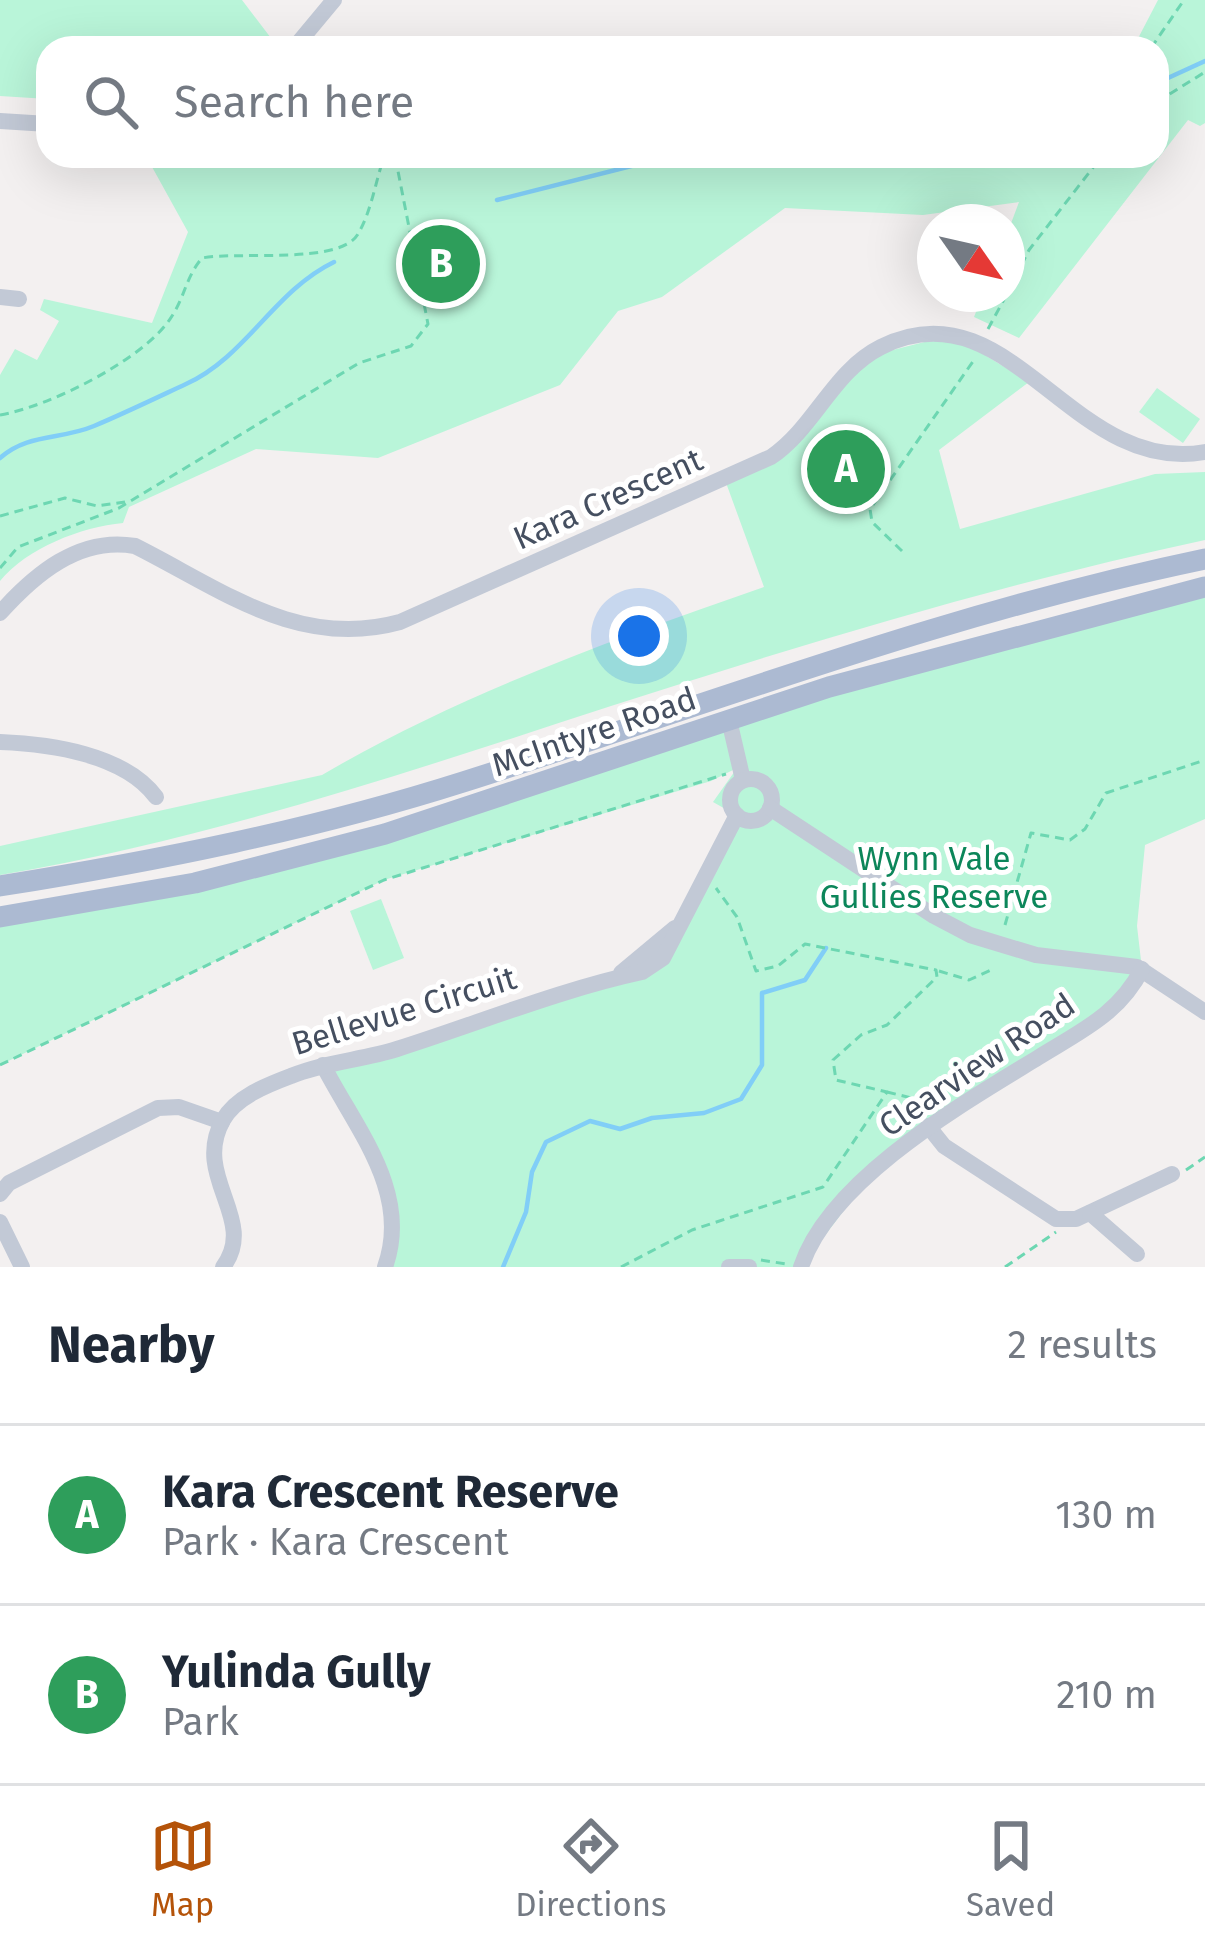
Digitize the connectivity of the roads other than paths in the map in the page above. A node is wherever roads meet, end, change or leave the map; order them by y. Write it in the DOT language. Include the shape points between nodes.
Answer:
graph roads {
  1 [pos="334,0"];
  2 [pos="304,36"];
  3 [pos="0,121"];
  4 [pos="36,123"];
  5 [pos="1205,452"];
  6 [pos="1205,559"];
  7 [pos="1205,587"];
  8 [pos="0,613"];
  9 [pos="750,683"];
  10 [pos="689,704"];
  11 [pos="729,720"];
  12 [pos="0,742"];
  13 [pos="742,773"];
  14 [pos="156,797"];
  15 [pos="770,808"];
  16 [pos="737,815"];
  17 [pos="0,886"];
  18 [pos="0,917"];
  19 [pos="1142,969"];
  20 [pos="1205,1012"];
  21 [pos="323,1065"];
  22 [pos="222,1122"];
  23 [pos="935,1122"];
  24 [pos="1172,1174"];
  25 [pos="0,1194"];
  26 [pos="1090,1213"];
  27 [pos="0,1222"];
  28 [pos="1137,1254"];
  29 [pos="22,1267"];
  30 [pos="223,1267"];
  31 [pos="386,1267"];
  32 [pos="729,1267"];
  33 [pos="749,1267"];
  34 [pos="801,1267"];
  1 -- 2 [label="street"];
  3 -- 4 [label="street"];
  5 -- 8 [label="street, Kara Crescent" via="1180,454 1104,433 981,343 921,334 878,348 853,367 771,457 392,625 340,629 272,618 117,544 42,570"];
  6 -- 9 [label="main road, McIntyre Road" via="1045,595"];
  7 -- 11 [label="main road, McIntyre Road"];
  9 -- 10 [label="main road, McIntyre Road"];
  9 -- 11 [label="main road"];
  10 -- 11 [label="main road"];
  10 -- 17 [label="main road, McIntyre Road" via="385,805 190,854"];
  11 -- 13 [label="street"];
  11 -- 18 [label="main road, McIntyre Road" via="365,840 195,883"];
  12 -- 14 [label="street" via="117,767"];
  13 -- 15 [label="street" via="764,783"];
  13 -- 16 [label="street" via="730,794"];
  15 -- 16 [label="street" via="760,819"];
  15 -- 19 [label="street" via="970,935 1036,955"];
  16 -- 21 [label="street, Bellevue Circuit" via="663,958 642,972"];
  19 -- 20 [label="street"];
  19 -- 23 [label="street, Clearview Road" via="1119,1008"];
  21 -- 22 [label="street, Bellevue Circuit" via="237,1102"];
  21 -- 31 [label="street" via="382,1172 392,1248"];
  22 -- 25 [label="street" via="158,1108"];
  22 -- 30 [label="street" via="214,1173 235,1239"];
  23 -- 26 [label="street" via="944,1146 1042,1212 1063,1220"];
  23 -- 34 [label="street, Clearview Road" via="821,1228"];
  24 -- 26 [label="street"];
  26 -- 28 [label="street"];
  27 -- 29 [label="street"];
  32 -- 33 [label="street"];
}
